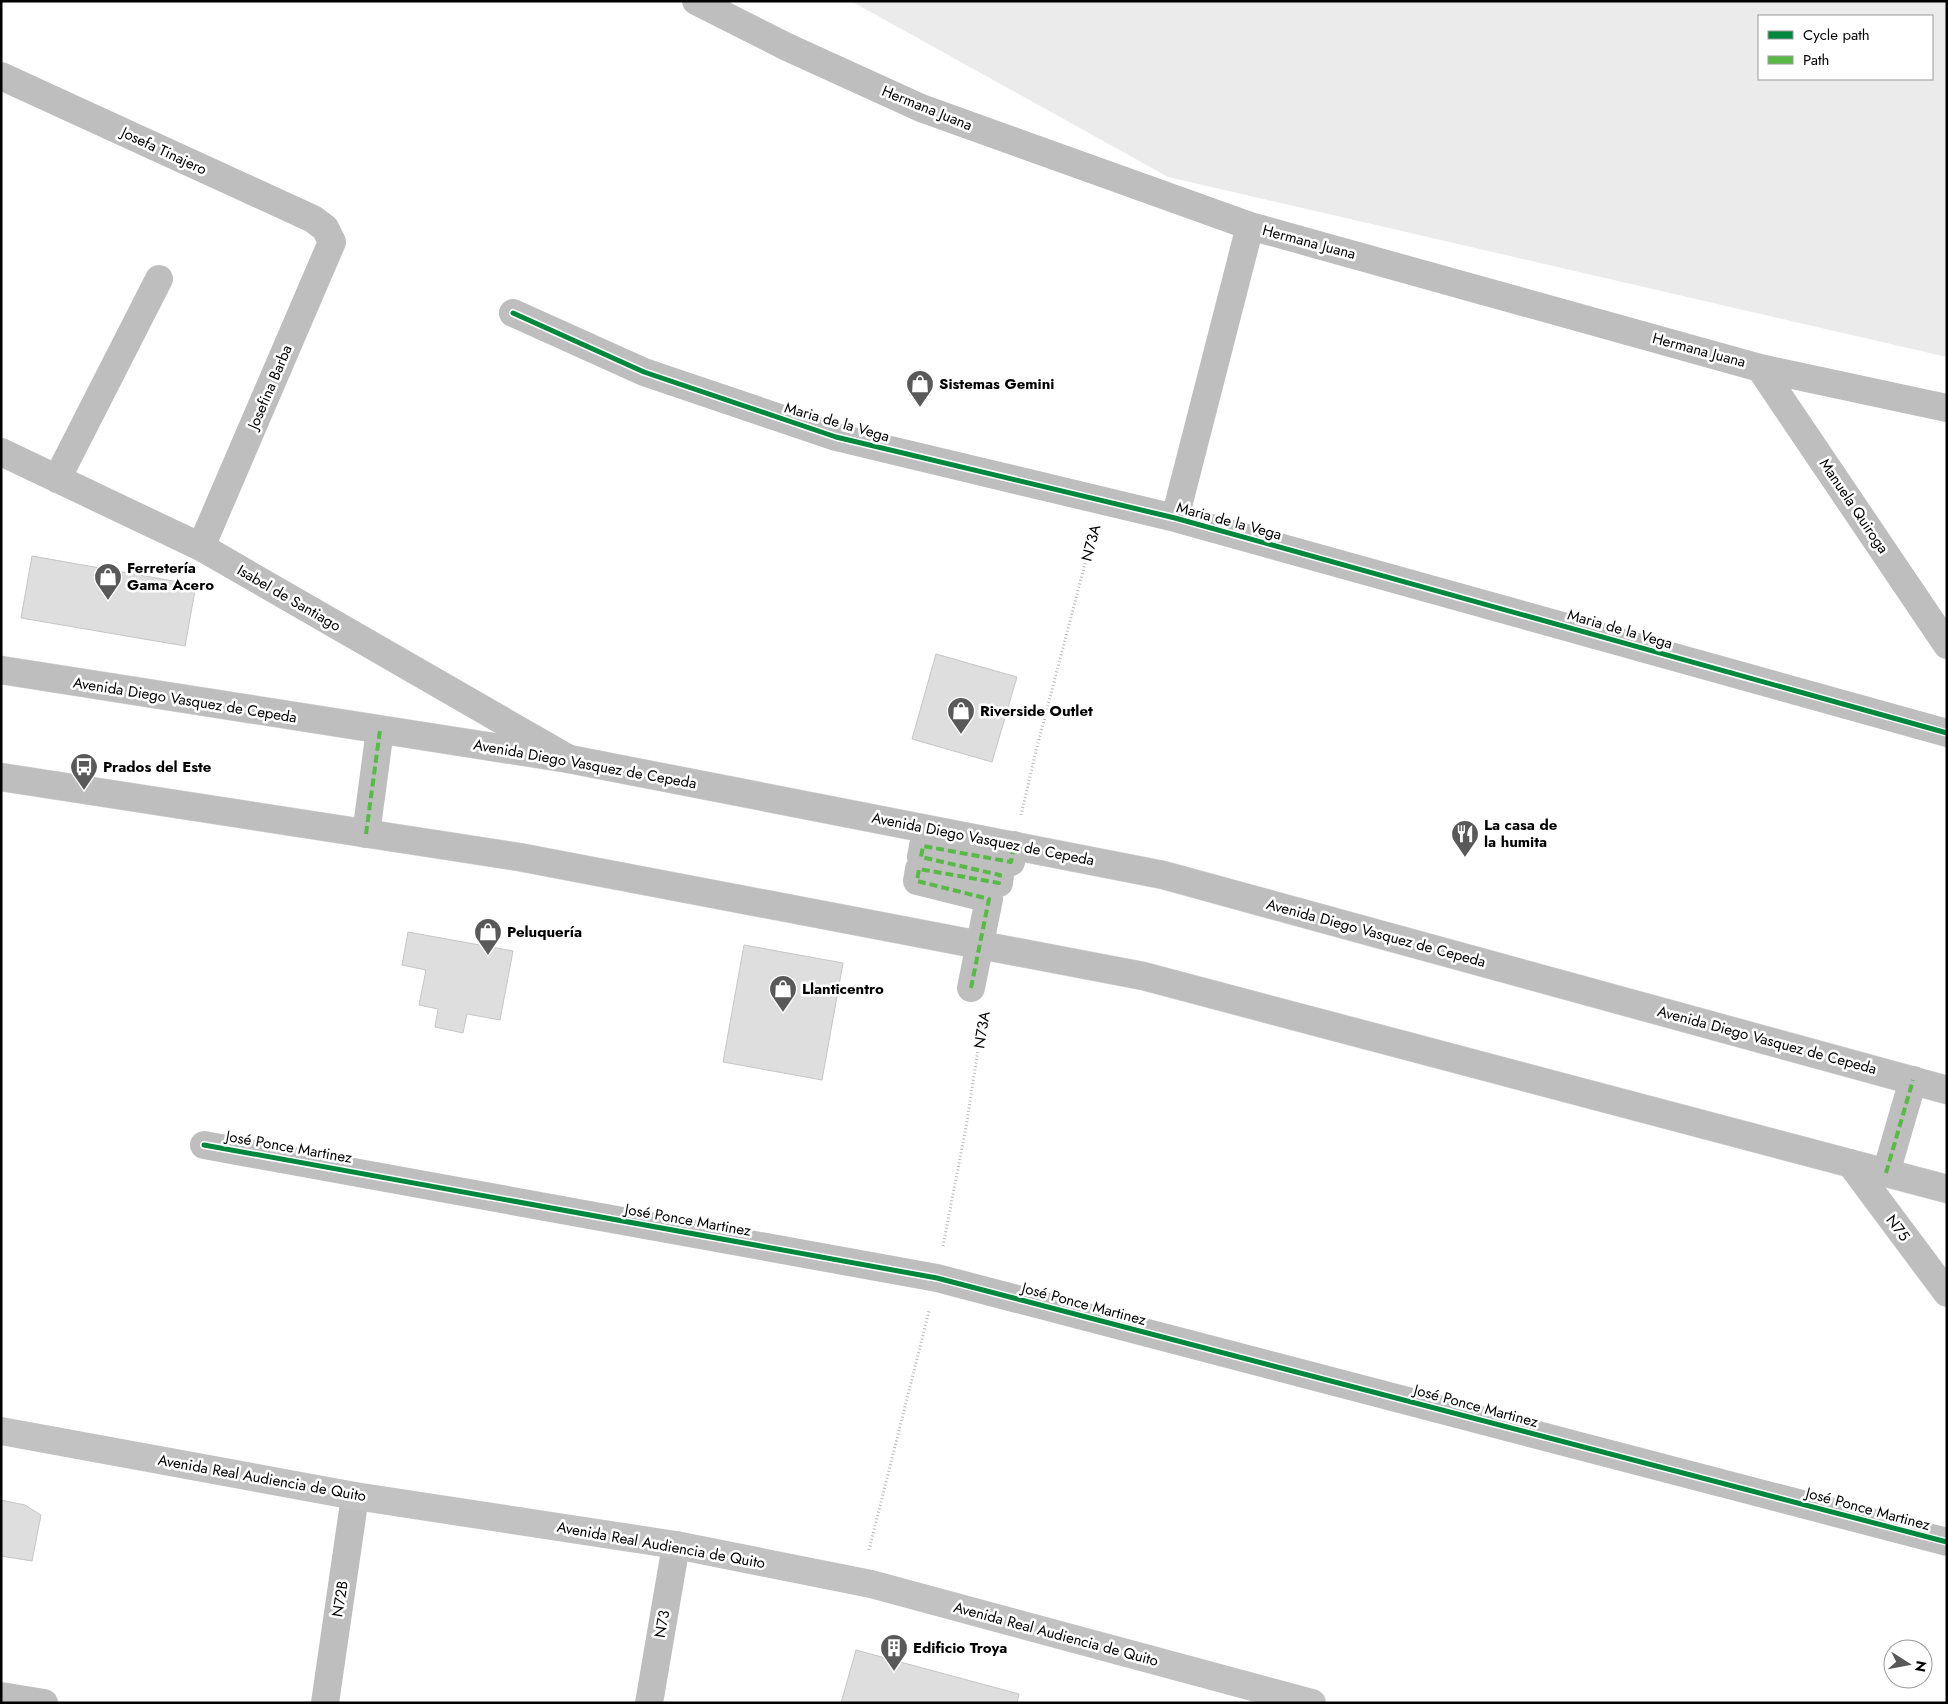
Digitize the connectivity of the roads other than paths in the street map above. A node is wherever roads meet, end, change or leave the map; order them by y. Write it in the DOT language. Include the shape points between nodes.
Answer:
graph roads {
  1 [pos="696,1"];
  2 [pos="1,76"];
  3 [pos="1250,226"];
  4 [pos="325,228"];
  5 [pos="159,279"];
  6 [pos="513,313"];
  7 [pos="1760,368"];
  8 [pos="1947,408"];
  9 [pos="1,452"];
  10 [pos="57,479"];
  11 [pos="1175,518"];
  12 [pos="200,547"];
  13 [pos="1947,645"];
  14 [pos="1,670"];
  15 [pos="380,730"];
  16 [pos="1947,733"];
  17 [pos="569,759"];
  18 [pos="1,776"];
  19 [pos="366,834"];
  20 [pos="1014,845"];
  21 [pos="980,944"];
  22 [pos="972,988"];
  23 [pos="1913,1080"];
  24 [pos="1947,1090"];
  25 [pos="204,1145"];
  26 [pos="1850,1163"];
  27 [pos="1886,1173"];
  28 [pos="1947,1189"];
  29 [pos="1947,1294"];
  30 [pos="1,1431"];
  31 [pos="356,1496"];
  32 [pos="1947,1542"];
  33 [pos="676,1545"];
  34 [pos="1,1696"];
  35 [pos="44,1703"];
  36 [pos="324,1703"];
  37 [pos="649,1703"];
  38 [pos="1312,1703"];
  1 -- 3 [label="street, Hermana Juana" via="921,108"];
  2 -- 4 [label="street, Josefa Tinajero" via="313,219"];
  3 -- 7 [label="street, Hermana Juana"];
  3 -- 11 [label="street"];
  4 -- 12 [label="street, Josefina Barba" via="332,242"];
  5 -- 10 [label="street"];
  6 -- 11 [label="street, Maria de la Vega" via="644,372 836,437"];
  7 -- 8 [label="street, Hermana Juana"];
  7 -- 13 [label="street, Manuela Quiroga"];
  9 -- 10 [label="street, Isabel de Santiago"];
  10 -- 12 [label="street, Isabel de Santiago"];
  11 -- 16 [label="street, Maria de la Vega"];
  12 -- 17 [label="street, Isabel de Santiago"];
  14 -- 15 [label="street, Avenida Diego Vasquez de Cepeda"];
  15 -- 17 [label="street, Avenida Diego Vasquez de Cepeda"];
  15 -- 19 [label="street"];
  17 -- 20 [label="street, Avenida Diego Vasquez de Cepeda"];
  18 -- 19 [label="street"];
  19 -- 21 [label="street" via="529,859"];
  20 -- 21 [label="street, N73A" via="1011,862 923,846 921,857 1000,875 999,884 919,869 917,881 990,899"];
  20 -- 23 [label="street, Avenida Diego Vasquez de Cepeda" via="1164,875"];
  21 -- 22 [label="street, N73A"];
  21 -- 26 [label="street" via="1143,976"];
  23 -- 24 [label="street, Avenida Diego Vasquez de Cepeda"];
  23 -- 27 [label="street"];
  25 -- 32 [label="street, José Ponce Martinez" via="937,1278"];
  26 -- 27 [label="street"];
  26 -- 29 [label="street, N75"];
  27 -- 28 [label="street"];
  30 -- 31 [label="main road, Avenida Real Audiencia de Quito"];
  31 -- 33 [label="main road, Avenida Real Audiencia de Quito"];
  31 -- 36 [label="street, N72B"];
  33 -- 37 [label="street, N73"];
  33 -- 38 [label="main road, Avenida Real Audiencia de Quito" via="870,1584"];
  34 -- 35 [label="street"];
}
